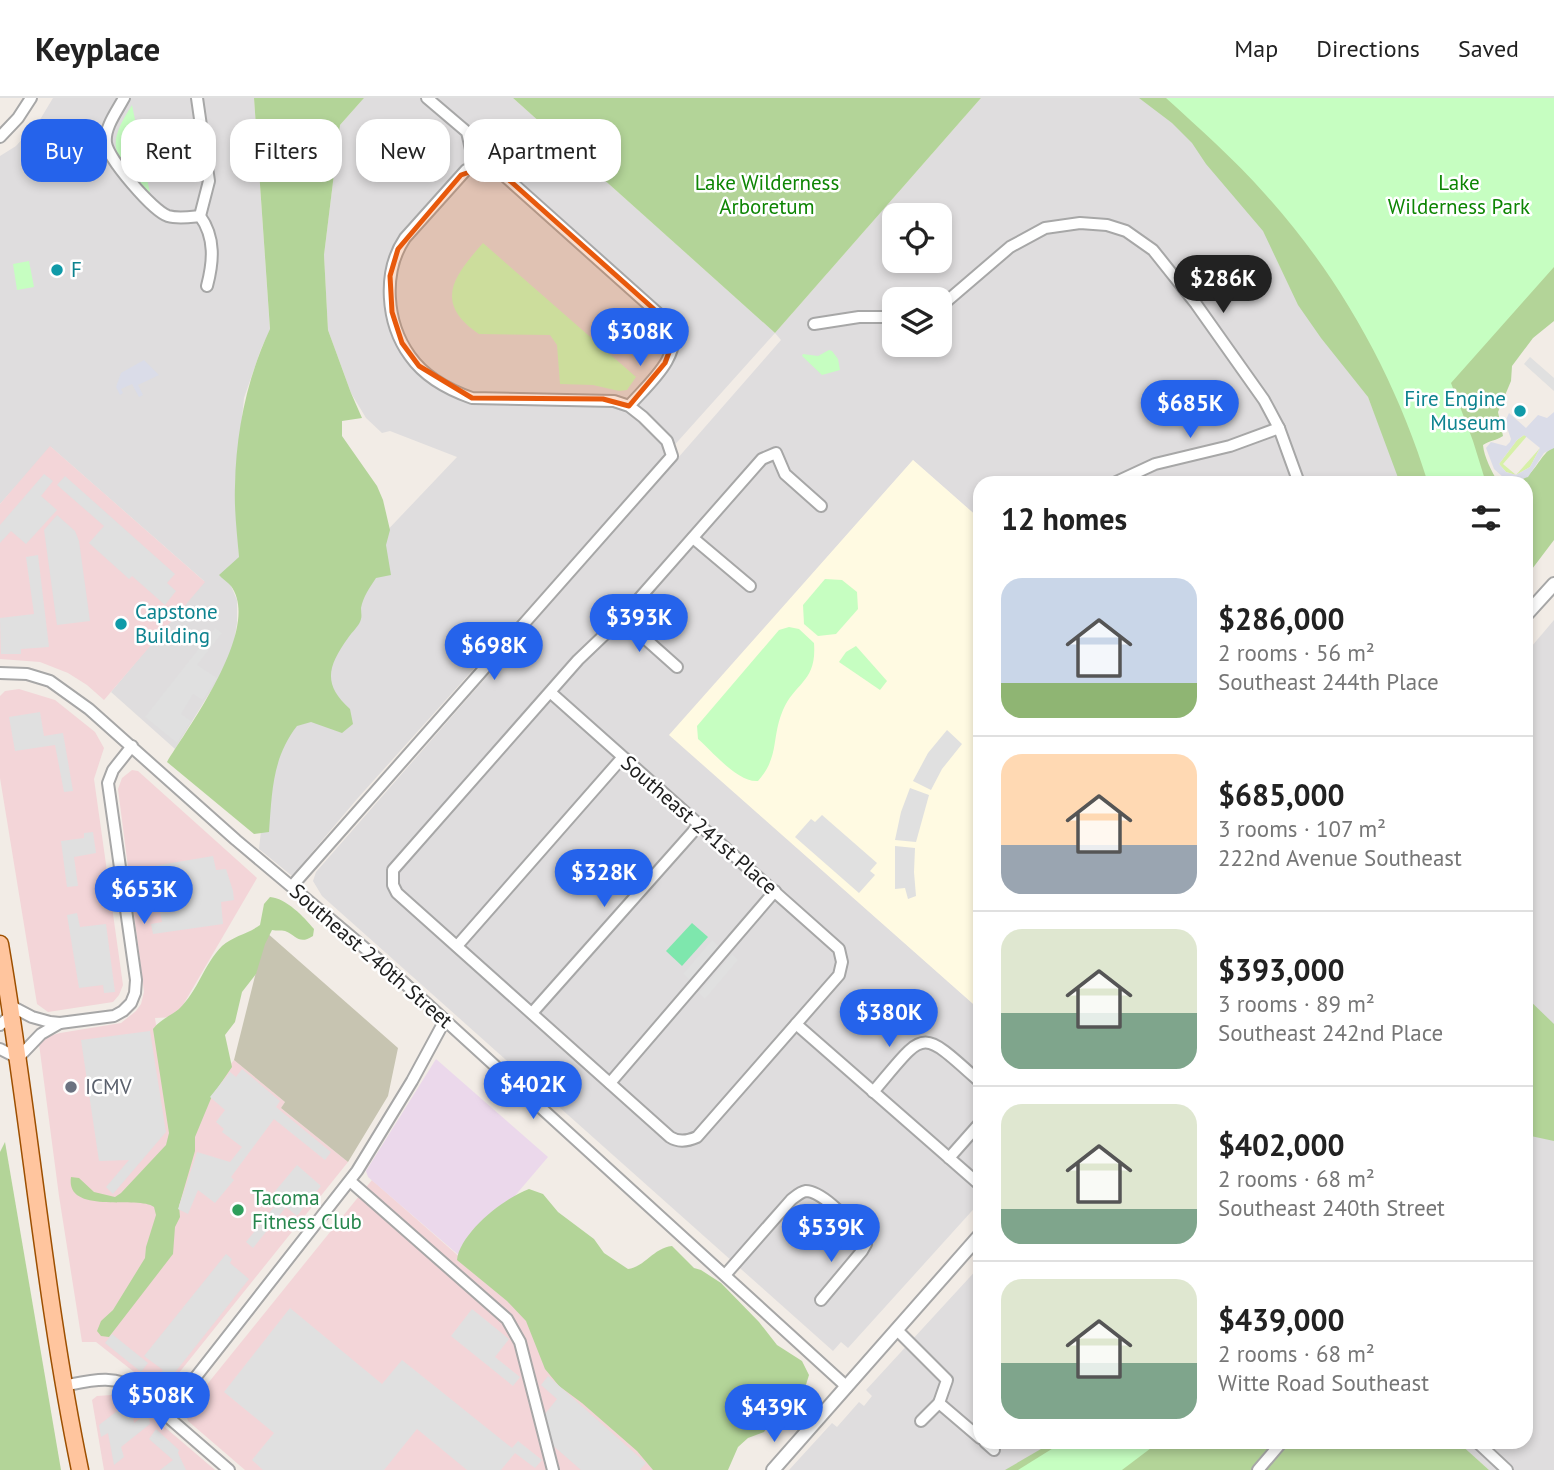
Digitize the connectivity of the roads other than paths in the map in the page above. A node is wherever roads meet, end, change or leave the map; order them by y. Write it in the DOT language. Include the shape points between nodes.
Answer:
graph roads {
  1 [pos="31,98"];
  2 [pos="124,98"];
  3 [pos="197,98"];
  4 [pos="426,98"];
  5 [pos="464,130"];
  6 [pos="0,137"];
  7 [pos="464,172"];
  8 [pos="511,182"];
  9 [pos="200,216"];
  10 [pos="206,286"];
  11 [pos="952,297"];
  12 [pos="882,317"];
  13 [pos="814,324"];
  14 [pos="629,406"];
  15 [pos="1279,428"];
  16 [pos="1129,476"];
  17 [pos="1296,476"];
  18 [pos="821,506"];
  19 [pos="694,538"];
  20 [pos="1554,584"];
  21 [pos="750,586"];
  22 [pos="1533,607"];
  23 [pos="622,618"];
  24 [pos="677,667"];
  25 [pos="0,673"];
  26 [pos="550,692"];
  27 [pos="132,746"];
  28 [pos="622,758"];
  29 [pos="699,825"];
  30 [pos="292,886"];
  31 [pos="775,891"];
  32 [pos="0,944"];
  33 [pos="457,946"];
  34 [pos="532,1013"];
  35 [pos="8,1015"];
  36 [pos="445,1020"];
  37 [pos="60,1023"];
  38 [pos="796,1024"];
  39 [pos="0,1049"];
  40 [pos="18,1058"];
  41 [pos="973,1076"];
  42 [pos="610,1083"];
  43 [pos="873,1092"];
  44 [pos="973,1131"];
  45 [pos="949,1158"];
  46 [pos="973,1179"];
  47 [pos="350,1181"];
  48 [pos="973,1243"];
  49 [pos="725,1275"];
  50 [pos="821,1300"];
  51 [pos="897,1331"];
  52 [pos="63,1386"];
  53 [pos="847,1387"];
  54 [pos="939,1403"];
  55 [pos="166,1415"];
  56 [pos="921,1421"];
  57 [pos="973,1432"];
  58 [pos="1276,1449"];
  59 [pos="1484,1449"];
  60 [pos="80,1470"];
  61 [pos="229,1470"];
  62 [pos="553,1470"];
  63 [pos="773,1470"];
  64 [pos="1258,1470"];
  65 [pos="1507,1470"];
  1 -- 6 [label="street"];
  2 -- 9 [label="street" via="107,135 113,159 156,210 173,217"];
  3 -- 9 [label="street" via="209,181"];
  4 -- 5 [label="street"];
  7 -- 14 [label="street" via="398,248 390,276 390,305 410,356 432,377 472,398 603,399"];
  8 -- 14 [label="street" via="670,324 672,351"];
  9 -- 10 [label="street" via="213,257"];
  11 -- 15 [label="street" via="1020,241 1045,228 1080,223 1126,231 1153,250 1196,304"];
  12 -- 13 [label="street"];
  14 -- 30 [label="street" via="667,441 672,456"];
  15 -- 16 [label="street" via="1230,446 1155,464"];
  15 -- 17 [label="street"];
  18 -- 19 [label="street" via="785,474 776,453 752,468"];
  19 -- 21 [label="street"];
  19 -- 23 [label="street"];
  20 -- 22 [label="street"];
  23 -- 24 [label="street"];
  23 -- 26 [label="street"];
  25 -- 27 [label="street, Southeast 240th Street" via="50,681"];
  26 -- 28 [label="street, Southeast 241st Place"];
  26 -- 33 [label="street" via="396,864 392,878 397,893"];
  27 -- 30 [label="street, Southeast 240th Street"];
  27 -- 37 [label="street" via="108,783 135,993 119,1014"];
  28 -- 29 [label="street, Southeast 241st Place"];
  28 -- 33 [label="street"];
  29 -- 31 [label="street, Southeast 241st Place"];
  29 -- 34 [label="street"];
  30 -- 36 [label="street, Southeast 240th Street"];
  31 -- 38 [label="street, Southeast 241st Place" via="839,949 842,961 839,975"];
  31 -- 42 [label="street"];
  32 -- 35 [label="main road"];
  33 -- 34 [label="street"];
  34 -- 42 [label="street"];
  35 -- 37 [label="street"];
  35 -- 40 [label="main road"];
  36 -- 47 [label="street"];
  36 -- 49 [label="street, Southeast 240th Street"];
  37 -- 40 [label="street" via="41,1034"];
  38 -- 42 [label="street" via="697,1137 676,1141"];
  38 -- 43 [label="street"];
  39 -- 40 [label="street"];
  40 -- 52 [label="main road"];
  41 -- 43 [label="street" via="941,1047 926,1041 916,1043"];
  43 -- 45 [label="street"];
  44 -- 45 [label="street"];
  45 -- 46 [label="street"];
  47 -- 55 [label="street"];
  47 -- 62 [label="street" via="507,1319 520,1342"];
  48 -- 51 [label="street"];
  49 -- 50 [label="street" via="792,1200 810,1192 821,1196 864,1236 866,1244"];
  49 -- 53 [label="street, Southeast 240th Street"];
  51 -- 53 [label="street"];
  51 -- 54 [label="street" via="947,1380"];
  52 -- 55 [label="street" via="100,1379 123,1382"];
  52 -- 60 [label="main road"];
  53 -- 63 [label="street"];
  54 -- 56 [label="street"];
  54 -- 57 [label="street"];
  55 -- 61 [label="street"];
  58 -- 64 [label="street"];
  59 -- 65 [label="street"];
}
